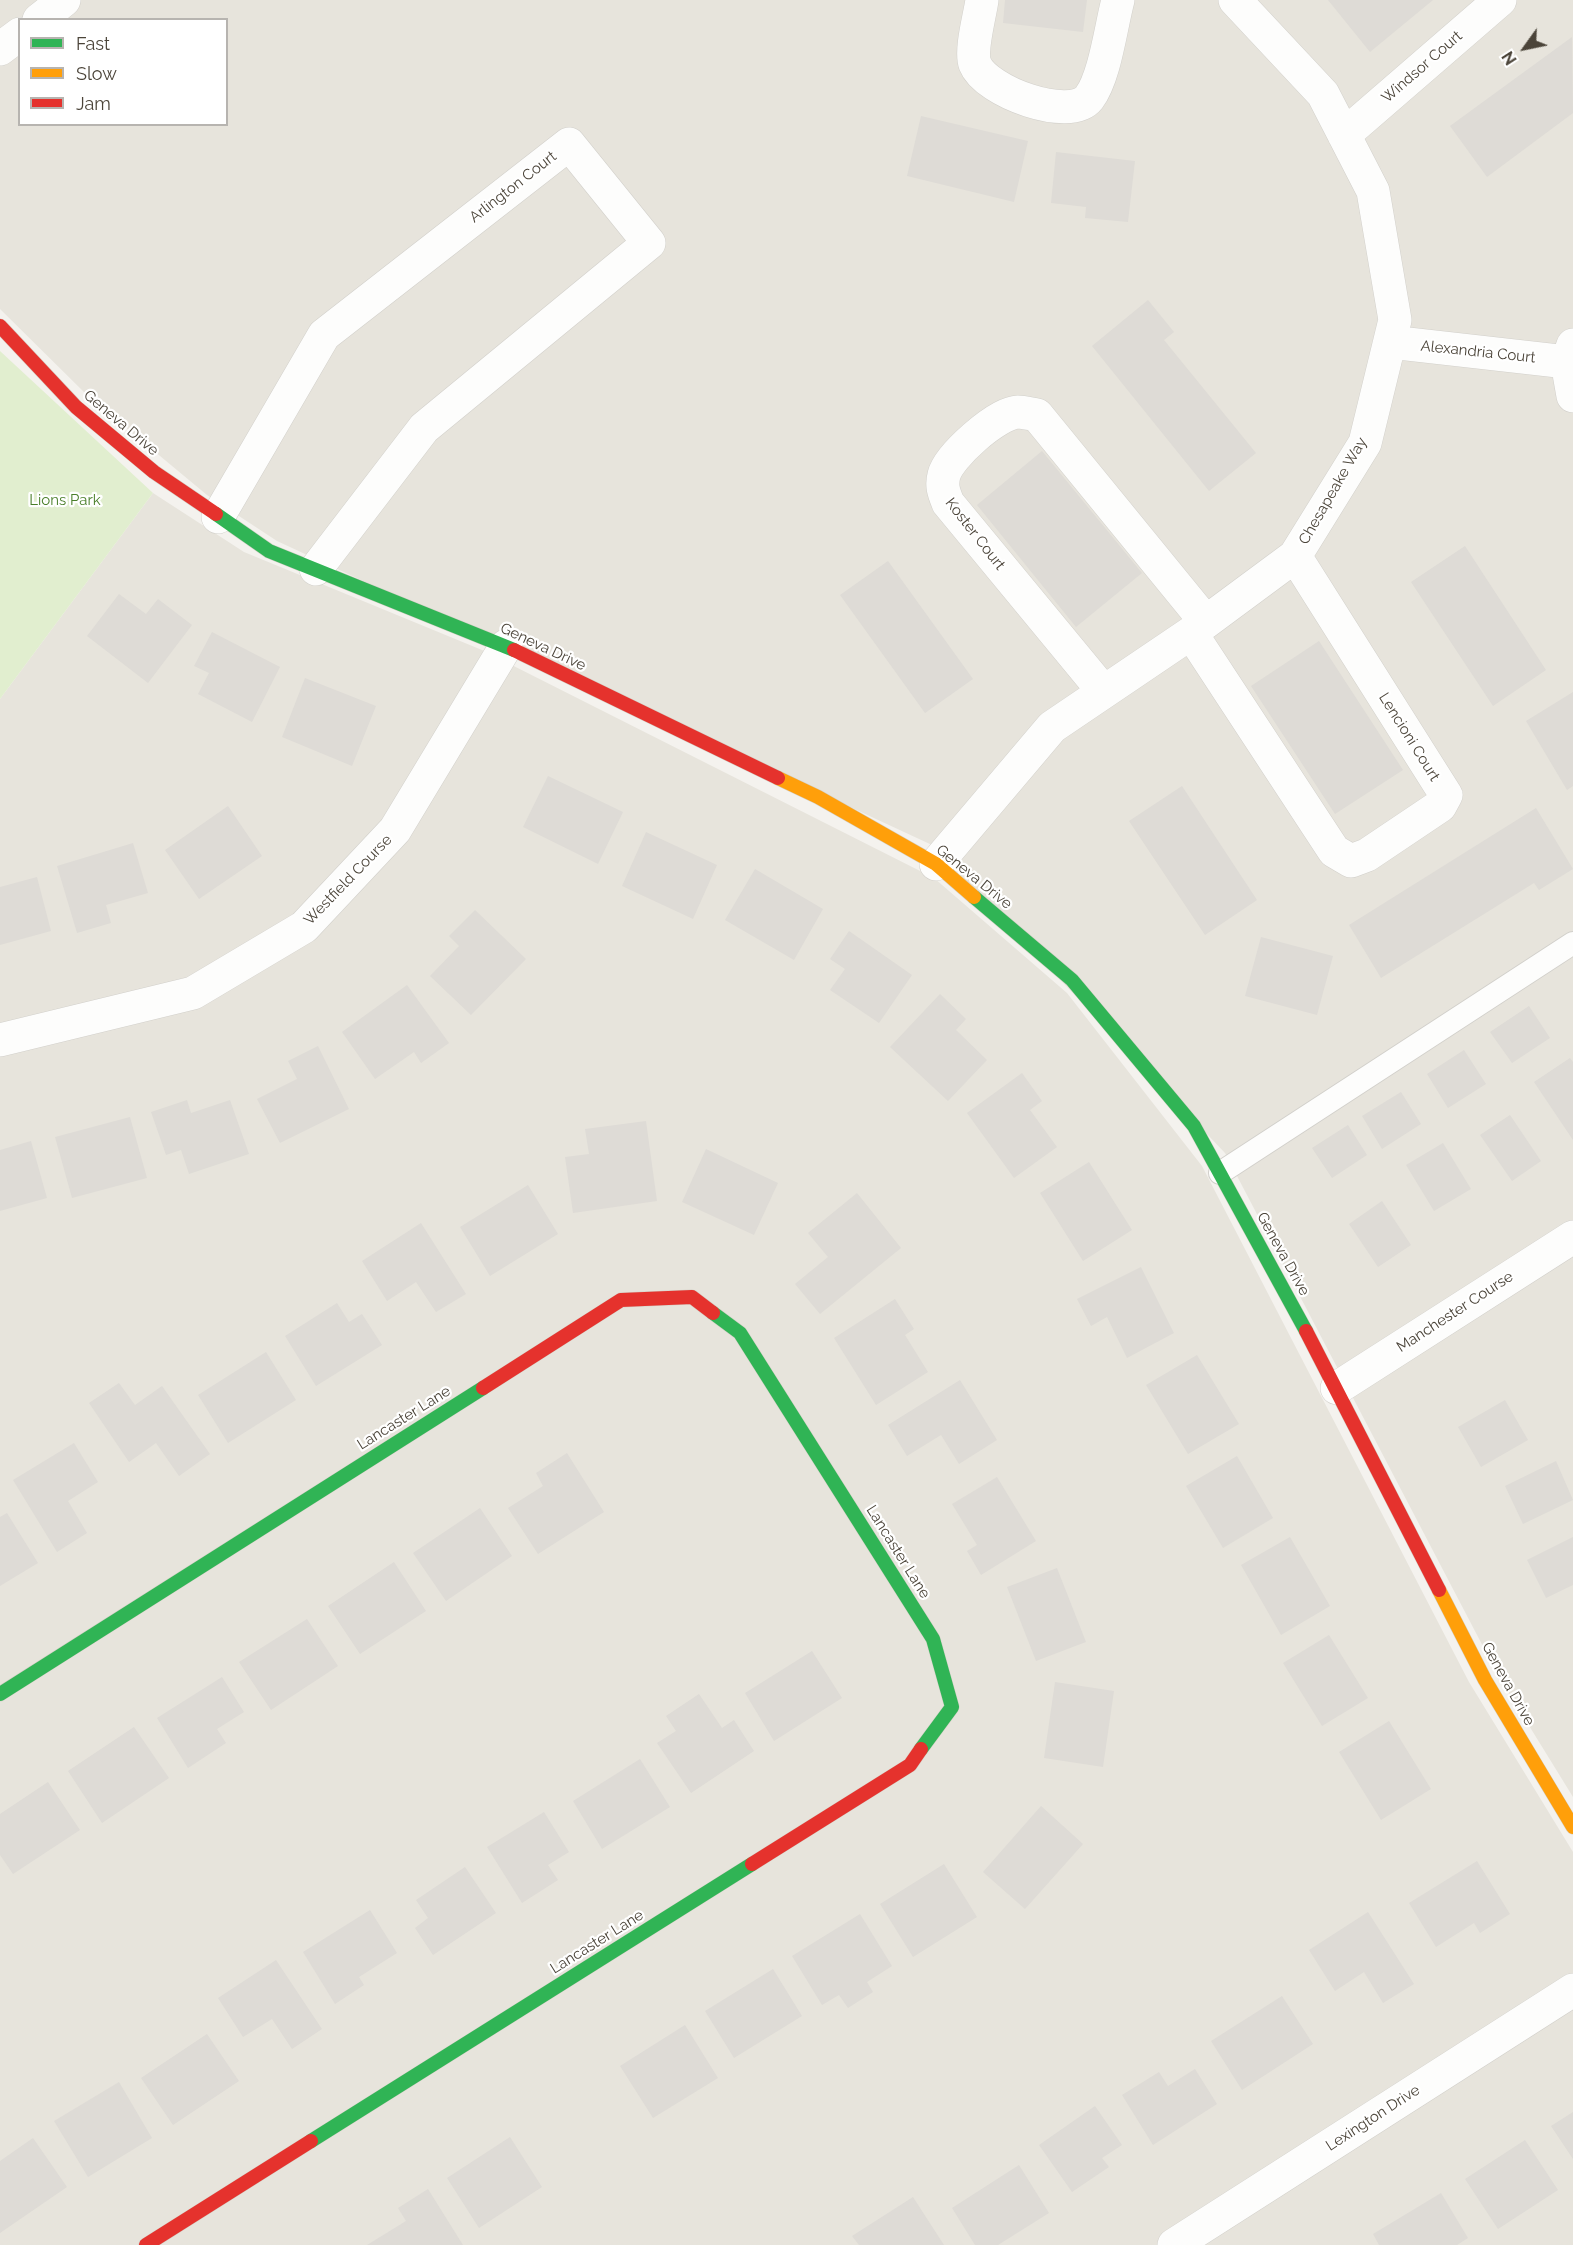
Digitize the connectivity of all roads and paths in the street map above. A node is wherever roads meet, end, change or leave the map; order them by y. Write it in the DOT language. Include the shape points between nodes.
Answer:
graph roads {
  1 [pos="64,0"];
  2 [pos="982,0"];
  3 [pos="1118,0"];
  4 [pos="1500,0"];
  5 [pos="1250,5"];
  6 [pos="42,18"];
  7 [pos="18,36"];
  8 [pos="0,49"];
  9 [pos="1344,135"];
  10 [pos="0,326"];
  11 [pos="1390,342"];
  12 [pos="1570,353"];
  13 [pos="1573,396"];
  14 [pos="218,516"];
  15 [pos="1295,556"];
  16 [pos="316,569"];
  17 [pos="1198,627"];
  18 [pos="506,646"];
  19 [pos="1104,692"];
  20 [pos="936,864"];
  21 [pos="1573,943"];
  22 [pos="0,1040"];
  23 [pos="1220,1173"];
  24 [pos="1573,1238"];
  25 [pos="1337,1388"];
  26 [pos="0,1694"];
  27 [pos="1573,1827"];
  28 [pos="1573,1990"];
  29 [pos="146,2245"];
  30 [pos="1174,2245"];
  1 -- 6 [label="street"];
  2 -- 3 [label="street" via="975,64 1000,89 1045,105 1074,105 1088,100 1097,84"];
  4 -- 9 [label="street, Windsor Court"];
  5 -- 9 [label="street, Chesapeake Way" via="1323,94"];
  7 -- 8 [label="street"];
  9 -- 11 [label="street, Chesapeake Way" via="1373,192 1395,320"];
  10 -- 14 [label="street, Geneva Drive" via="76,407 154,472"];
  11 -- 12 [label="street, Alexandria Court"];
  11 -- 15 [label="street, Chesapeake Way" via="1365,442"];
  12 -- 13 [label="street, Alexandria Court"];
  14 -- 16 [label="street, Geneva Drive" via="269,551"];
  14 -- 16 [label="street, Arlington Court" via="324,334 569,144 649,243 424,428"];
  15 -- 17 [label="street, Chesapeake Way"];
  15 -- 17 [label="street, Lencioni Court" via="1446,795 1440,806 1366,855 1351,861 1334,851"];
  16 -- 18 [label="street, Geneva Drive"];
  17 -- 19 [label="street, Chesapeake Way"];
  17 -- 19 [label="street, Koster Court" via="1037,415 1017,412 996,421 955,456 944,473 942,487 948,503"];
  18 -- 20 [label="street, Geneva Drive" via="818,797"];
  18 -- 22 [label="street, Westfield Course" via="395,830 304,927 193,993"];
  19 -- 20 [label="street, Chesapeake Way" via="1052,727"];
  20 -- 23 [label="street, Geneva Drive" via="1072,980 1194,1126"];
  21 -- 23 [label="lane"];
  23 -- 25 [label="street, Geneva Drive"];
  24 -- 25 [label="street, Manchester Course"];
  25 -- 27 [label="street, Geneva Drive" via="1485,1680"];
  26 -- 29 [label="street, Lancaster Lane" via="621,1300 692,1297 740,1333 747,1343 933,1639 952,1707 910,1765"];
  28 -- 30 [label="street, Lexington Drive"];
}
